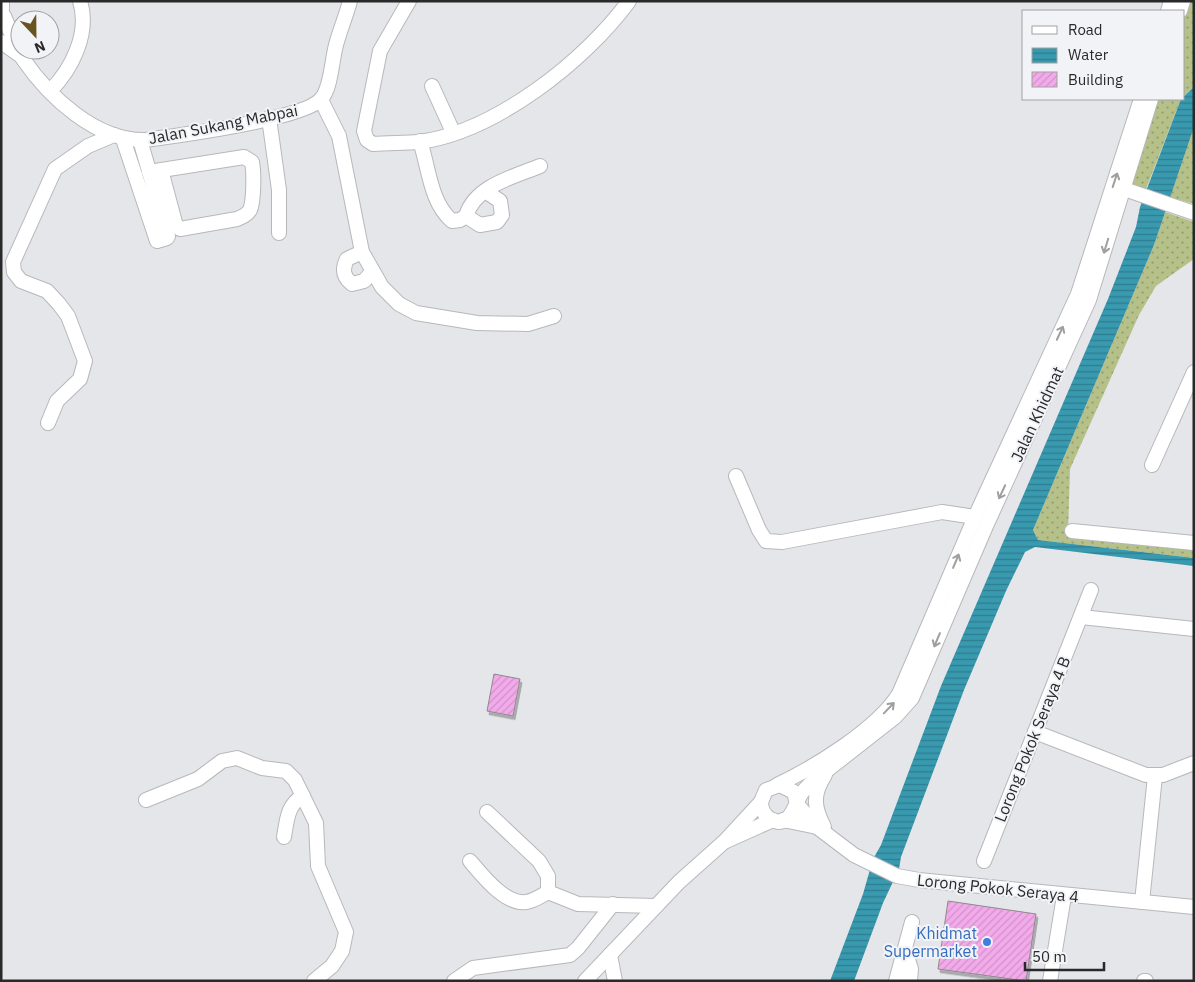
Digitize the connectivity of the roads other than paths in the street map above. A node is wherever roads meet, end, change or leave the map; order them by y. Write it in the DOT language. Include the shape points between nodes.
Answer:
graph roads {
  1 [pos="2,1"];
  2 [pos="80,1"];
  3 [pos="350,1"];
  4 [pos="410,1"];
  5 [pos="630,1"];
  6 [pos="2,15"];
  7 [pos="10,32"];
  8 [pos="24,60"];
  9 [pos="432,86"];
  10 [pos="50,91"];
  11 [pos="321,100"];
  12 [pos="1140,100"];
  13 [pos="1151,100"];
  14 [pos="269,118"];
  15 [pos="453,132"];
  16 [pos="119,137"];
  17 [pos="140,140"];
  18 [pos="420,141"];
  19 [pos="540,166"];
  20 [pos="155,171"];
  21 [pos="1124,189"];
  22 [pos="485,191"];
  23 [pos="1187,211"];
  24 [pos="466,216"];
  25 [pos="279,233"];
  26 [pos="362,252"];
  27 [pos="372,272"];
  28 [pos="554,316"];
  29 [pos="1194,372"];
  30 [pos="48,423"];
  31 [pos="1152,465"];
  32 [pos="736,476"];
  33 [pos="975,517"];
  34 [pos="1072,531"];
  35 [pos="1194,543"];
  36 [pos="1091,590"];
  37 [pos="1081,617"];
  38 [pos="1194,629"];
  39 [pos="1035,732"];
  40 [pos="1194,763"];
  41 [pos="831,767"];
  42 [pos="1155,776"];
  43 [pos="777,785"];
  44 [pos="303,796"];
  45 [pos="146,800"];
  46 [pos="761,802"];
  47 [pos="797,804"];
  48 [pos="487,812"];
  49 [pos="778,820"];
  50 [pos="822,830"];
  51 [pos="284,837"];
  52 [pos="725,841"];
  53 [pos="470,861"];
  54 [pos="984,861"];
  55 [pos="548,892"];
  56 [pos="1064,896"];
  57 [pos="1142,902"];
  58 [pos="613,904"];
  59 [pos="656,906"];
  60 [pos="1194,907"];
  61 [pos="912,922"];
  62 [pos="905,950"];
  63 [pos="610,955"];
  64 [pos="619,980"];
  65 [pos="314,981"];
  66 [pos="454,981"];
  67 [pos="585,981"];
  68 [pos="896,981"];
  69 [pos="910,981"];
  70 [pos="1050,981"];
  1 -- 6 [label="street, Jalan Sukang Mabpai"];
  2 -- 10 [label="street" via="82,28 77,50 67,72"];
  3 -- 11 [label="street"];
  4 -- 18 [label="street" via="380,51 364,131 367,140 373,144"];
  5 -- 15 [label="street" via="604,34 579,58 510,107"];
  6 -- 7 [label="street, Jalan Sukang Mabpai"];
  8 -- 10 [label="street, Jalan Sukang Mabpai"];
  9 -- 15 [label="street"];
  10 -- 16 [label="street, Jalan Sukang Mabpai" via="89,122"];
  11 -- 14 [label="street, Jalan Sukang Mabpai" via="298,111"];
  11 -- 26 [label="street" via="339,136"];
  33 -- 12 [label="street, one-way" via="1078,294"];
  13 -- 21 [label="street, Jalan Khidmat"];
  14 -- 17 [label="street, Jalan Sukang Mabpai"];
  14 -- 25 [label="street" via="279,190"];
  15 -- 18 [label="street"];
  16 -- 17 [label="street, Jalan Sukang Mabpai"];
  16 -- 20 [label="street" via="157,241 168,236"];
  16 -- 30 [label="street" via="88,146 55,170 13,262 14,272 21,281 47,291 68,316 85,361 80,379 57,401"];
  17 -- 20 [label="street"];
  18 -- 24 [label="street" via="442,212 452,221"];
  19 -- 22 [label="street"];
  20 -- 20 [label="street" via="244,157 252,162 254,170 250,209 237,219 180,229"];
  21 -- 23 [label="street"];
  21 -- 41 [label="street, Jalan Khidmat, one-way" via="1089,300 912,698 896,717"];
  22 -- 24 [label="street" via="470,204"];
  22 -- 24 [label="street" via="500,201 502,215 497,222 480,225"];
  26 -- 27 [label="street"];
  26 -- 27 [label="street" via="347,259 344,275 352,284 359,283"];
  27 -- 28 [label="street" via="399,304 416,313 476,323 528,324"];
  29 -- 31 [label="street"];
  32 -- 33 [label="street" via="766,541 782,542 942,512"];
  43 -- 33 [label="street, one-way" via="816,764 892,704"];
  34 -- 35 [label="street"];
  36 -- 37 [label="street, Lorong Pokok Seraya 4 B"];
  37 -- 38 [label="street"];
  37 -- 39 [label="street, Lorong Pokok Seraya 4 B"];
  39 -- 42 [label="street"];
  39 -- 54 [label="street, Lorong Pokok Seraya 4 B"];
  40 -- 42 [label="street"];
  41 -- 47 [label="street, Jalan Khidmat" via="812,782"];
  41 -- 50 [label="street" via="815,796"];
  42 -- 57 [label="street"];
  43 -- 46 [label="street" via="765,791"];
  43 -- 47 [label="street" via="792,790"];
  44 -- 45 [label="street" via="286,771 262,768 236,758 222,761 198,779"];
  44 -- 51 [label="street" via="294,802 288,814"];
  44 -- 65 [label="street" via="316,824 318,866 346,932 342,951 332,966"];
  46 -- 49 [label="street" via="764,813"];
  46 -- 52 [label="street"];
  47 -- 49 [label="street" via="794,813"];
  47 -- 50 [label="street, Lorong Pokok Seraya 4"];
  48 -- 55 [label="street" via="544,868 548,876"];
  49 -- 50 [label="street, Lorong Pokok Seraya 4"];
  49 -- 52 [label="street"];
  50 -- 56 [label="street, Lorong Pokok Seraya 4" via="850,852 897,876"];
  52 -- 59 [label="street"];
  53 -- 55 [label="street" via="497,890 516,900 532,901"];
  55 -- 58 [label="street" via="578,904"];
  56 -- 57 [label="street, Lorong Pokok Seraya 4"];
  56 -- 70 [label="street"];
  57 -- 60 [label="street, Lorong Pokok Seraya 4"];
  58 -- 59 [label="street"];
  58 -- 66 [label="street" via="570,955 473,968"];
  59 -- 63 [label="street"];
  61 -- 62 [label="street"];
  62 -- 68 [label="street"];
  62 -- 69 [label="street" via="911,969"];
  63 -- 64 [label="street"];
  63 -- 67 [label="street"];
}
